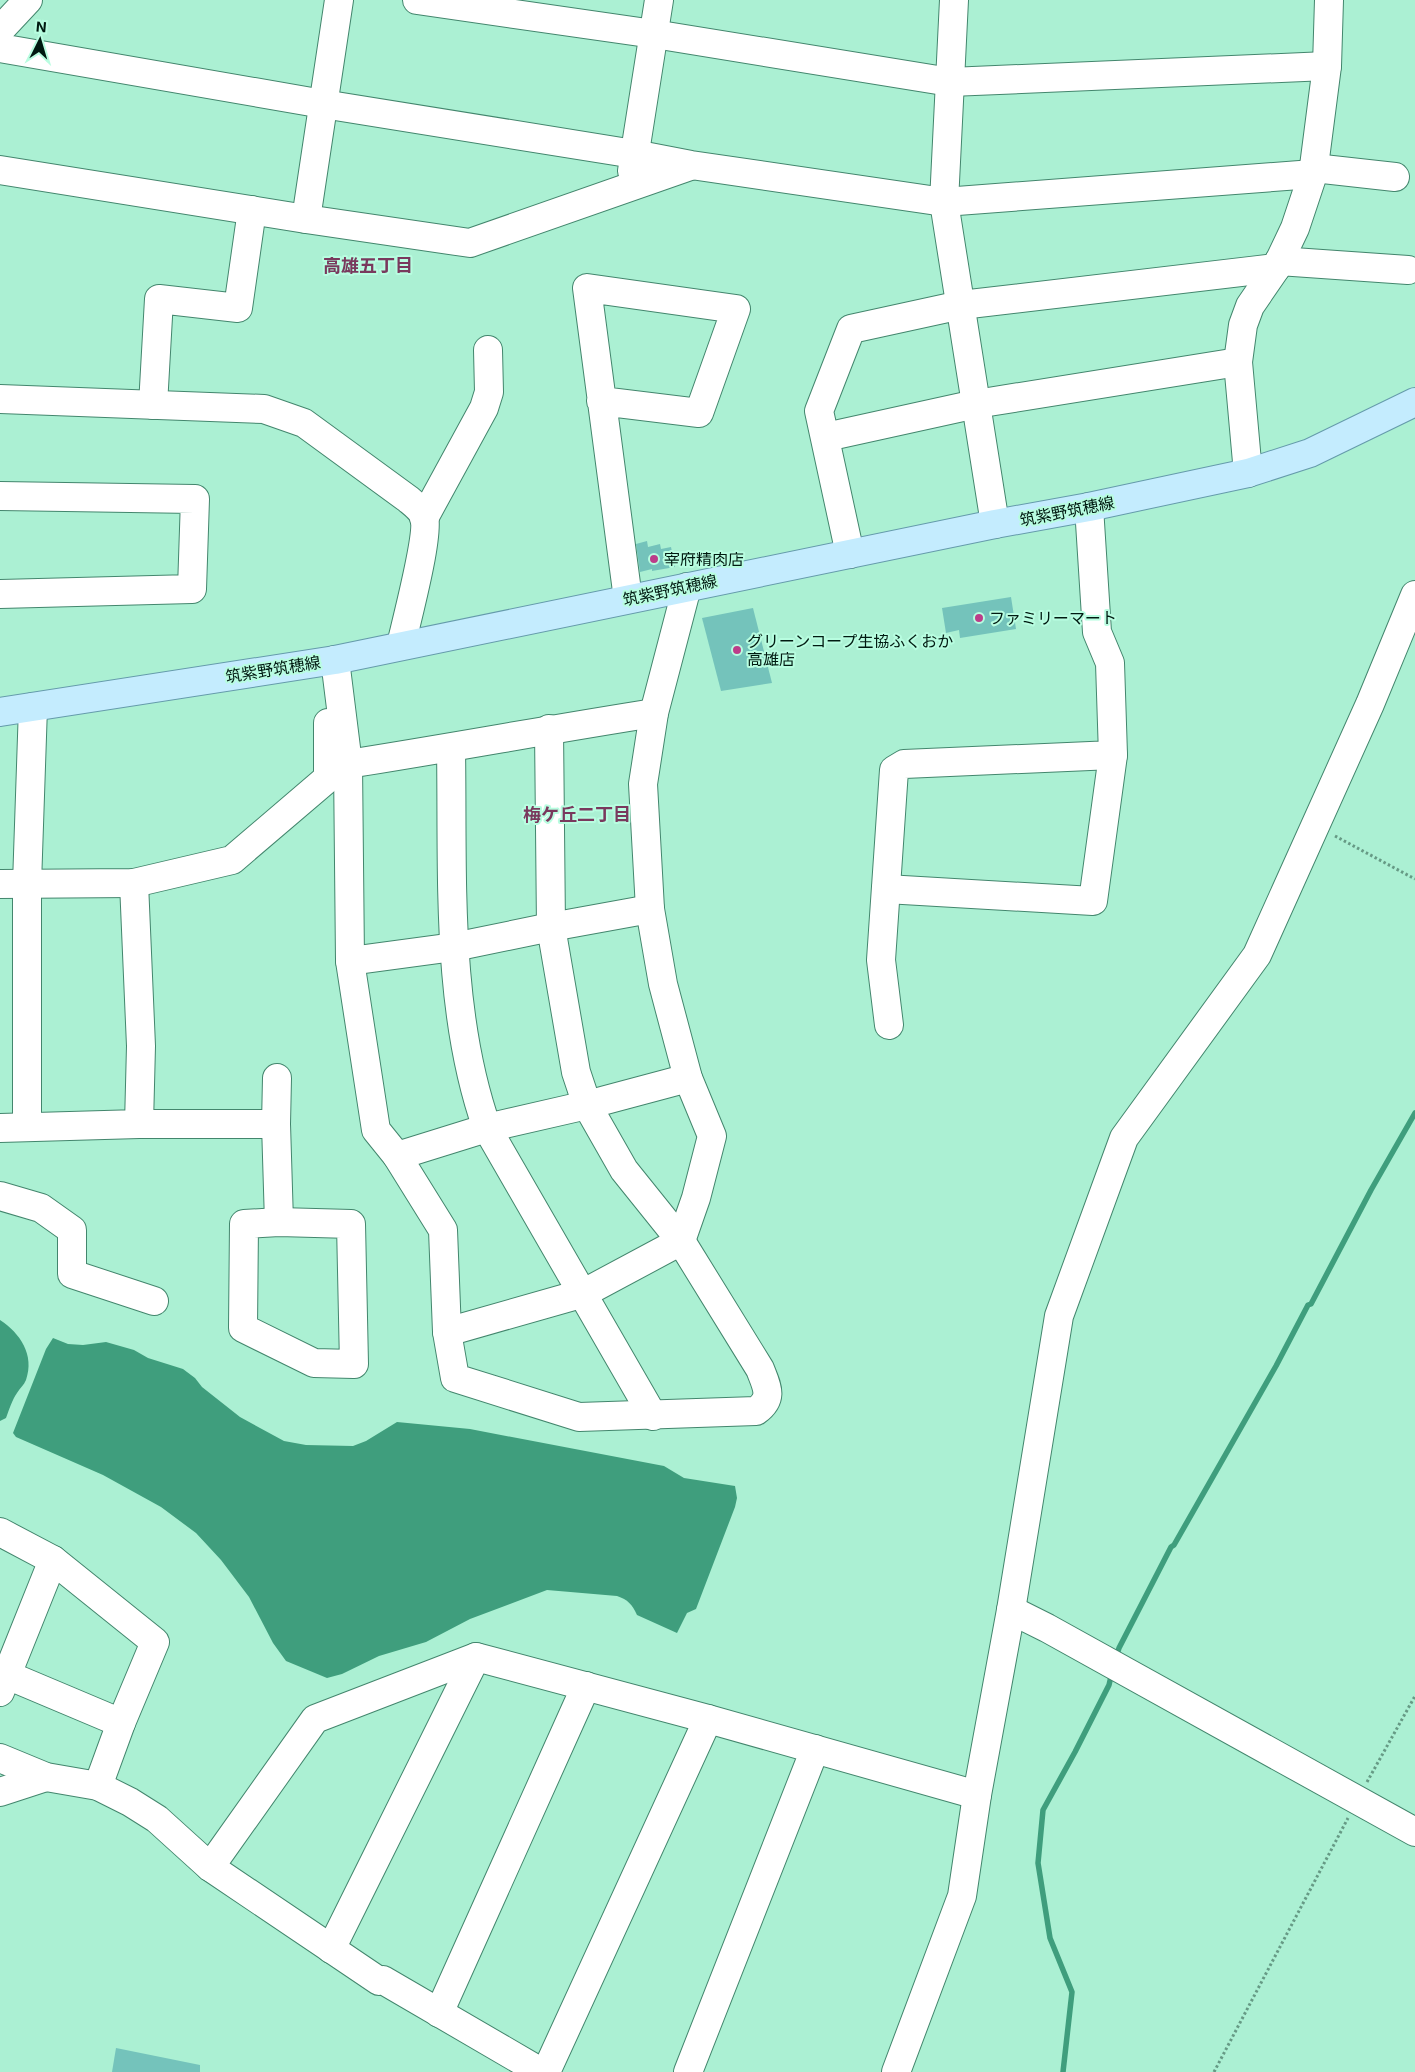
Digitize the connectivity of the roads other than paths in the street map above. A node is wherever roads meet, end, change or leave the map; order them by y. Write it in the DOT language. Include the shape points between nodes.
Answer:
graph roads {
  1 [pos="28,0"];
  2 [pos="339,0"];
  3 [pos="417,0"];
  4 [pos="660,0"];
  5 [pos="954,0"];
  6 [pos="1329,0"];
  7 [pos="0,30"];
  8 [pos="654,34"];
  9 [pos="0,48"];
  10 [pos="1327,66"];
  11 [pos="950,82"];
  12 [pos="323,104"];
  13 [pos="634,154"];
  14 [pos="691,165"];
  15 [pos="0,170"];
  16 [pos="1314,171"];
  17 [pos="1396,177"];
  18 [pos="630,186"];
  19 [pos="944,202"];
  20 [pos="252,210"];
  21 [pos="306,219"];
  22 [pos="1278,265"];
  23 [pos="1408,270"];
  24 [pos="961,305"];
  25 [pos="488,350"];
  26 [pos="1238,362"];
  27 [pos="0,399"];
  28 [pos="601,401"];
  29 [pos="1415,402"];
  30 [pos="976,404"];
  31 [pos="152,406"];
  32 [pos="826,437"];
  33 [pos="1248,473"];
  34 [pos="0,496"];
  35 [pos="1089,507"];
  36 [pos="424,518"];
  37 [pos="995,524"];
  38 [pos="850,554"];
  39 [pos="687,587"];
  40 [pos="0,594"];
  41 [pos="1415,595"];
  42 [pos="628,599"];
  43 [pos="401,645"];
  44 [pos="336,668"];
  45 [pos="33,707"];
  46 [pos="0,712"];
  47 [pos="654,713"];
  48 [pos="549,729"];
  49 [pos="451,748"];
  50 [pos="1113,755"];
  51 [pos="348,764"];
  52 [pos="134,883"];
  53 [pos="13,884"];
  54 [pos="886,889"];
  55 [pos="650,909"];
  56 [pos="551,927"];
  57 [pos="454,947"];
  58 [pos="350,961"];
  59 [pos="889,1025"];
  60 [pos="277,1078"];
  61 [pos="688,1078"];
  62 [pos="587,1105"];
  63 [pos="140,1124"];
  64 [pos="276,1124"];
  65 [pos="27,1127"];
  66 [pos="0,1128"];
  67 [pos="487,1128"];
  68 [pos="396,1156"];
  69 [pos="0,1196"];
  70 [pos="279,1222"];
  71 [pos="681,1242"];
  72 [pos="584,1293"];
  73 [pos="154,1301"];
  74 [pos="447,1332"];
  75 [pos="653,1416"];
  76 [pos="0,1532"];
  77 [pos="53,1560"];
  78 [pos="1011,1610"];
  79 [pos="476,1657"];
  80 [pos="2,1680"];
  81 [pos="586,1686"];
  82 [pos="708,1719"];
  83 [pos="121,1723"];
  84 [pos="815,1749"];
  85 [pos="0,1758"];
  86 [pos="46,1777"];
  87 [pos="98,1786"];
  88 [pos="0,1792"];
  89 [pos="977,1795"];
  90 [pos="1415,1832"];
  91 [pos="210,1867"];
  92 [pos="331,1949"];
  93 [pos="439,2012"];
  94 [pos="540,2072"];
  95 [pos="546,2072"];
  96 [pos="688,2072"];
  97 [pos="896,2072"];
  1 -- 7 [label="street"];
  2 -- 12 [label="street"];
  3 -- 8 [label="street"];
  4 -- 8 [label="street"];
  5 -- 11 [label="street"];
  6 -- 10 [label="street"];
  8 -- 11 [label="street"];
  8 -- 13 [label="street"];
  9 -- 12 [label="street"];
  10 -- 11 [label="street"];
  10 -- 16 [label="street"];
  11 -- 19 [label="street"];
  12 -- 13 [label="street"];
  12 -- 21 [label="street"];
  13 -- 14 [label="street"];
  13 -- 18 [label="street"];
  14 -- 18 [label="street"];
  14 -- 19 [label="street"];
  15 -- 20 [label="street"];
  16 -- 17 [label="street"];
  16 -- 19 [label="street"];
  16 -- 22 [label="street" via="1295,228"];
  18 -- 21 [label="street" via="470,243"];
  19 -- 24 [label="street"];
  20 -- 21 [label="street"];
  20 -- 31 [label="street" via="238,308 159,299"];
  22 -- 23 [label="street"];
  22 -- 24 [label="street"];
  22 -- 26 [label="street" via="1246,315"];
  24 -- 30 [label="street"];
  24 -- 32 [label="street" via="851,329 819,411"];
  25 -- 36 [label="street" via="489,392 484,408"];
  26 -- 30 [label="street"];
  26 -- 33 [label="street"];
  27 -- 31 [label="street"];
  28 -- 28 [label="street" via="587,288 736,310 699,413"];
  28 -- 42 [label="street"];
  29 -- 33 [label="main road, 筑紫野筑穂線" via="1310,452"];
  30 -- 32 [label="street"];
  30 -- 37 [label="street"];
  31 -- 36 [label="street" via="264,409 304,423 408,500"];
  32 -- 38 [label="street"];
  33 -- 35 [label="main road, 筑紫野筑穂線"];
  34 -- 40 [label="street" via="195,499 192,589"];
  35 -- 37 [label="main road, 筑紫野筑穂線"];
  35 -- 50 [label="street" via="1098,632 1110,664"];
  36 -- 43 [label="street" via="425,538"];
  37 -- 38 [label="main road, 筑紫野筑穂線"];
  38 -- 39 [label="main road, 筑紫野筑穂線"];
  39 -- 42 [label="main road, 筑紫野筑穂線"];
  39 -- 47 [label="street"];
  41 -- 78 [label="street" via="1370,704 1257,955 1124,1138 1059,1316"];
  42 -- 43 [label="main road, 筑紫野筑穂線"];
  43 -- 44 [label="main road, 筑紫野筑穂線"];
  44 -- 45 [label="main road, 筑紫野筑穂線"];
  44 -- 51 [label="street"];
  44 -- 52 [label="street" via="328,719 328,778 232,860"];
  45 -- 46 [label="main road, 筑紫野筑穂線"];
  45 -- 53 [label="street"];
  47 -- 48 [label="street"];
  47 -- 55 [label="street" via="643,784"];
  48 -- 49 [label="street"];
  48 -- 56 [label="street"];
  49 -- 51 [label="street"];
  49 -- 57 [label="street"];
  50 -- 54 [label="street" via="904,764 894,770"];
  50 -- 54 [label="street" via="1093,900"];
  51 -- 58 [label="street"];
  52 -- 53 [label="street"];
  52 -- 63 [label="street" via="141,1046"];
  53 -- 65 [label="street"];
  54 -- 59 [label="street" via="881,960"];
  55 -- 56 [label="street"];
  55 -- 61 [label="street" via="663,984"];
  56 -- 57 [label="street"];
  56 -- 62 [label="street" via="572,1055"];
  57 -- 58 [label="street"];
  57 -- 67 [label="street" via="467,1057"];
  58 -- 68 [label="street" via="376,1130"];
  60 -- 64 [label="street"];
  61 -- 62 [label="street"];
  61 -- 71 [label="street" via="712,1136"];
  62 -- 67 [label="street"];
  62 -- 71 [label="street" via="624,1170"];
  63 -- 64 [label="street"];
  63 -- 65 [label="street"];
  64 -- 70 [label="street"];
  65 -- 66 [label="street"];
  67 -- 68 [label="street"];
  67 -- 72 [label="street"];
  68 -- 74 [label="street" via="443,1230"];
  69 -- 73 [label="street" via="41,1208 72,1230 72,1274"];
  70 -- 70 [label="street" via="244,1224 243,1328 314,1363 354,1364 351,1224"];
  71 -- 72 [label="street"];
  71 -- 75 [label="street" via="760,1369 767,1396 765,1404 756,1411"];
  72 -- 74 [label="street"];
  72 -- 75 [label="street"];
  74 -- 75 [label="street" via="455,1378 579,1417"];
  76 -- 77 [label="street"];
  77 -- 80 [label="street"];
  77 -- 83 [label="street" via="155,1642"];
  78 -- 89 [label="street"];
  78 -- 90 [label="street"];
  79 -- 81 [label="street"];
  79 -- 91 [label="street" via="316,1719"];
  79 -- 92 [label="street"];
  80 -- 83 [label="street"];
  81 -- 82 [label="street"];
  81 -- 93 [label="street"];
  82 -- 84 [label="street"];
  82 -- 95 [label="street"];
  83 -- 87 [label="street"];
  84 -- 89 [label="street"];
  84 -- 96 [label="street"];
  85 -- 86 [label="street"];
  86 -- 87 [label="street"];
  86 -- 88 [label="street"];
  87 -- 91 [label="street" via="157,1820"];
  89 -- 97 [label="street" via="962,1896"];
  91 -- 92 [label="street"];
  92 -- 93 [label="street" via="378,1981 383,1980"];
  93 -- 94 [label="street"];
}
